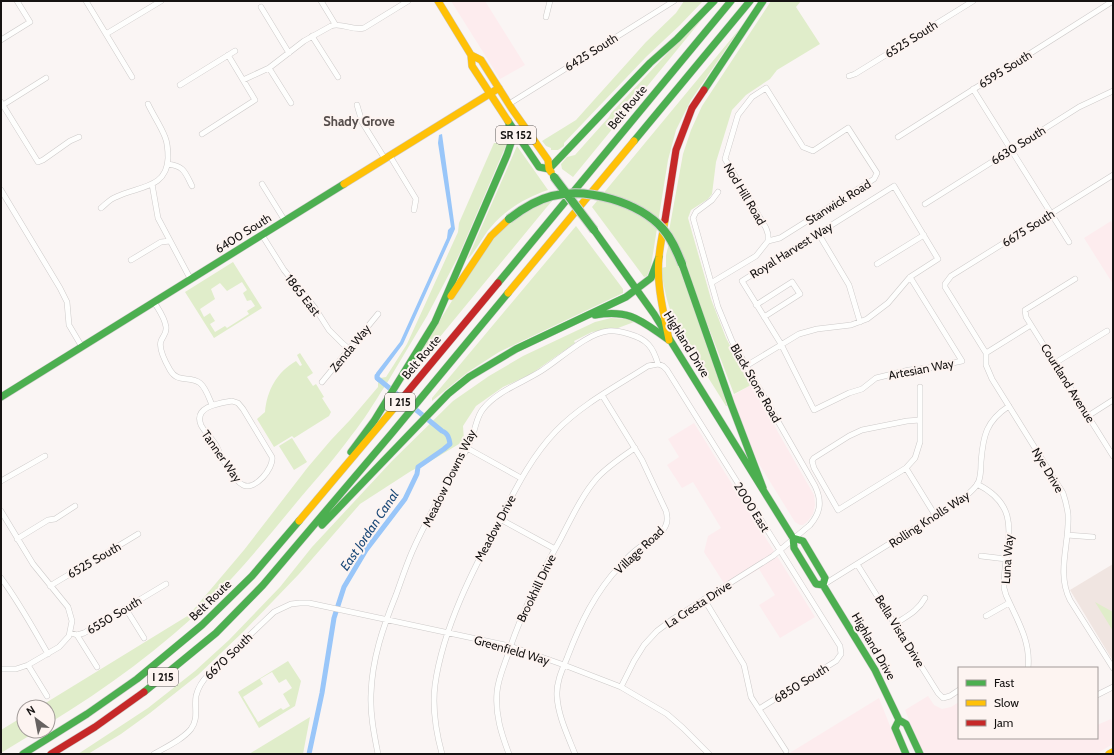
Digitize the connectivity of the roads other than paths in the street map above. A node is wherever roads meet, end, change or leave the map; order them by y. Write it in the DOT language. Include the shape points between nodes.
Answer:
graph roads {
  1 [pos="17,1"];
  2 [pos="86,1"];
  3 [pos="161,1"];
  4 [pos="321,1"];
  5 [pos="408,1"];
  6 [pos="438,1"];
  7 [pos="550,1"];
  8 [pos="674,1"];
  9 [pos="714,1"];
  10 [pos="731,1"];
  11 [pos="750,1"];
  12 [pos="763,1"];
  13 [pos="973,1"];
  14 [pos="1113,1"];
  15 [pos="261,7"];
  16 [pos="546,17"];
  17 [pos="335,24"];
  18 [pos="106,34"];
  19 [pos="312,36"];
  20 [pos="1,40"];
  21 [pos="235,51"];
  22 [pos="289,53"];
  23 [pos="471,54"];
  24 [pos="228,55"];
  25 [pos="269,68"];
  26 [pos="849,76"];
  27 [pos="132,77"];
  28 [pos="338,77"];
  29 [pos="46,78"];
  30 [pos="243,80"];
  31 [pos="180,85"];
  32 [pos="499,88"];
  33 [pos="766,88"];
  34 [pos="973,88"];
  35 [pos="1113,92"];
  36 [pos="489,94"];
  37 [pos="2,103"];
  38 [pos="291,103"];
  39 [pos="148,104"];
  40 [pos="509,104"];
  41 [pos="357,105"];
  42 [pos="509,124"];
  43 [pos="202,134"];
  44 [pos="79,137"];
  45 [pos="898,137"];
  46 [pos="1011,150"];
  47 [pos="387,157"];
  48 [pos="168,164"];
  49 [pos="549,169"];
  50 [pos="1113,175"];
  51 [pos="152,184"];
  52 [pos="262,184"];
  53 [pos="192,186"];
  54 [pos="1,190"];
  55 [pos="718,192"];
  56 [pos="925,204"];
  57 [pos="101,208"];
  58 [pos="414,210"];
  59 [pos="1052,214"];
  60 [pos="285,221"];
  61 [pos="818,234"];
  62 [pos="262,235"];
  63 [pos="924,235"];
  64 [pos="170,241"];
  65 [pos="768,242"];
  66 [pos="1069,242"];
  67 [pos="659,257"];
  68 [pos="131,260"];
  69 [pos="877,264"];
  70 [pos="910,277"];
  71 [pos="1074,279"];
  72 [pos="191,280"];
  73 [pos="710,283"];
  74 [pos="945,284"];
  75 [pos="637,289"];
  76 [pos="154,302"];
  77 [pos="756,304"];
  78 [pos="378,314"];
  79 [pos="586,316"];
  80 [pos="764,317"];
  81 [pos="435,322"];
  82 [pos="860,322"];
  83 [pos="1032,325"];
  84 [pos="1107,331"];
  85 [pos="669,340"];
  86 [pos="781,344"];
  87 [pos="82,347"];
  88 [pos="350,349"];
  89 [pos="986,354"];
  90 [pos="1055,363"];
  91 [pos="658,364"];
  92 [pos="746,366"];
  93 [pos="322,382"];
  94 [pos="920,387"];
  95 [pos="602,395"];
  96 [pos="1,397"];
  97 [pos="1113,400"];
  98 [pos="212,405"];
  99 [pos="1009,406"];
  100 [pos="814,410"];
  101 [pos="1088,416"];
  102 [pos="920,420"];
  103 [pos="467,448"];
  104 [pos="636,448"];
  105 [pos="44,456"];
  106 [pos="1113,456"];
  107 [pos="906,468"];
  108 [pos="521,478"];
  109 [pos="1,481"];
  110 [pos="977,484"];
  111 [pos="763,488"];
  112 [pos="76,506"];
  113 [pos="1,511"];
  114 [pos="935,515"];
  115 [pos="500,519"];
  116 [pos="138,534"];
  117 [pos="288,534"];
  118 [pos="1068,535"];
  119 [pos="1093,537"];
  120 [pos="794,538"];
  121 [pos="17,539"];
  122 [pos="555,549"];
  123 [pos="779,550"];
  124 [pos="981,556"];
  125 [pos="1006,559"];
  126 [pos="857,564"];
  127 [pos="1,578"];
  128 [pos="166,584"];
  129 [pos="263,585"];
  130 [pos="824,585"];
  131 [pos="50,586"];
  132 [pos="925,598"];
  133 [pos="704,599"];
  134 [pos="1009,603"];
  135 [pos="291,604"];
  136 [pos="126,609"];
  137 [pos="986,616"];
  138 [pos="386,620"];
  139 [pos="895,624"];
  140 [pos="71,633"];
  141 [pos="448,633"];
  142 [pos="77,636"];
  143 [pos="144,638"];
  144 [pos="510,646"];
  145 [pos="48,654"];
  146 [pos="841,654"];
  147 [pos="28,665"];
  148 [pos="564,665"];
  149 [pos="97,667"];
  150 [pos="1028,667"];
  151 [pos="1113,668"];
  152 [pos="1,669"];
  153 [pos="621,687"];
  154 [pos="1113,687"];
  155 [pos="958,691"];
  156 [pos="1098,694"];
  157 [pos="47,696"];
  158 [pos="758,709"];
  159 [pos="899,720"];
  160 [pos="786,751"];
  161 [pos="1113,752"];
  162 [pos="157,753"];
  163 [pos="22,754"];
  164 [pos="51,754"];
  165 [pos="378,754"];
  166 [pos="442,754"];
  167 [pos="509,754"];
  168 [pos="575,754"];
  169 [pos="708,754"];
  170 [pos="906,754"];
  171 [pos="920,754"];
  172 [pos="1109,754"];
  1 -- 20 [label="street" via="30,22"];
  2 -- 18 [label="street"];
  3 -- 18 [label="street"];
  4 -- 17 [label="street"];
  5 -- 17 [label="street" via="364,28"];
  6 -- 23 [label="main road, Highland Drive / SR 152"];
  7 -- 16 [label="street"];
  8 -- 40 [label="street, 6425 South"];
  9 -- 49 [label="main road" via="650,63"];
  10 -- 117 [label="main road, Belt Route / I 215"];
  11 -- 129 [label="main road, I 215"];
  12 -- 67 [label="main road" via="692,108 676,150"];
  13 -- 26 [label="street, 6525 South"];
  14 -- 34 [label="street, 6595 South"];
  15 -- 22 [label="street"];
  17 -- 19 [label="street"];
  18 -- 27 [label="street"];
  19 -- 22 [label="street"];
  19 -- 28 [label="street"];
  21 -- 24 [label="street"];
  22 -- 25 [label="street"];
  23 -- 32 [label="main road, Highland Drive / SR 152" via="481,60"];
  23 -- 36 [label="main road, Highland Drive / SR 152" via="472,66"];
  24 -- 30 [label="street"];
  24 -- 31 [label="street"];
  25 -- 30 [label="street"];
  25 -- 38 [label="street"];
  29 -- 37 [label="street"];
  30 -- 43 [label="street" via="255,100"];
  32 -- 36 [label="main road, 6400 South"];
  32 -- 40 [label="main road, Highland Drive / SR 152"];
  33 -- 65 [label="street, Nod Hill Road" via="752,97 738,115 725,159 766,228"];
  33 -- 65 [label="street, Stanwick Road" via="803,147 813,151 848,128 877,173 874,179 780,238"];
  34 -- 45 [label="street, 6595 South"];
  34 -- 46 [label="street"];
  35 -- 46 [label="street, 6630 South" via="1085,104"];
  36 -- 42 [label="main road, Highland Drive / SR 152"];
  36 -- 47 [label="main road, 6400 South"];
  37 -- 44 [label="street" via="38,162"];
  39 -- 48 [label="street" via="168,145"];
  40 -- 49 [label="main road, Highland Drive / SR 152" via="548,160"];
  41 -- 47 [label="street" via="362,122"];
  42 -- 49 [label="main road, Highland Drive / SR 152" via="539,167"];
  42 -- 81 [label="main road" via="511,142 507,155"];
  46 -- 56 [label="street, 6630 South"];
  46 -- 59 [label="street"];
  47 -- 58 [label="street" via="416,199"];
  47 -- 60 [label="main road, 6400 South"];
  48 -- 51 [label="street" via="164,176"];
  48 -- 53 [label="street" via="182,168"];
  49 -- 75 [label="main road, Highland Drive / SR 152, bridge"];
  50 -- 59 [label="street, 6675 South"];
  51 -- 57 [label="street" via="117,196"];
  51 -- 64 [label="street" via="158,218"];
  52 -- 60 [label="street"];
  54 -- 87 [label="street" via="60,288 66,302 69,325"];
  55 -- 73 [label="street, Black Stone Road" via="698,210 693,222"];
  59 -- 66 [label="street"];
  59 -- 74 [label="street, 6675 South" via="951,276"];
  60 -- 62 [label="main road, 6400 South"];
  61 -- 63 [label="street, Royal Harvest Way" via="894,186"];
  61 -- 77 [label="street, Royal Harvest Way" via="742,281"];
  61 -- 82 [label="street" via="849,285"];
  62 -- 72 [label="main road, 6400 South"];
  62 -- 88 [label="street, 1865 East" via="284,270 329,330"];
  63 -- 69 [label="street"];
  63 -- 70 [label="street, Royal Harvest Way" via="938,259"];
  64 -- 68 [label="street" via="161,242"];
  64 -- 72 [label="street"];
  65 -- 73 [label="street, Nod Hill Road" via="756,256"];
  67 -- 75 [label="main road" via="651,278"];
  67 -- 85 [label="main road" via="661,299"];
  70 -- 82 [label="street" via="888,303"];
  70 -- 100 [label="street, Artesian Way" via="962,361 876,378 862,389"];
  71 -- 83 [label="street, Courtland Avenue" via="1025,310 1026,317"];
  72 -- 76 [label="main road, 6400 South"];
  73 -- 92 [label="street, Black Stone Road" via="727,329"];
  74 -- 89 [label="street, Nye Drive"];
  75 -- 79 [label="main road"];
  75 -- 85 [label="main road, Highland Drive"];
  76 -- 87 [label="main road, 6400 South"];
  76 -- 98 [label="street" via="166,325 160,346 170,370 179,378 200,383"];
  77 -- 80 [label="street, Royal Harvest Way"];
  77 -- 80 [label="street" via="792,282 800,294"];
  78 -- 88 [label="street, Zenda Way"];
  79 -- 85 [label="main road" via="614,312 627,314"];
  79 -- 129 [label="main road" via="516,349 469,377 448,394"];
  80 -- 86 [label="street, Royal Harvest Way"];
  81 -- 111 [label="main road, bridge" via="491,236 525,206 561,194 605,197 630,205 662,229 675,247 720,369 735,418"];
  81 -- 117 [label="main road" via="374,421"];
  82 -- 86 [label="street" via="808,331"];
  83 -- 89 [label="street"];
  83 -- 90 [label="street, Courtland Avenue"];
  84 -- 90 [label="street"];
  85 -- 111 [label="main road, Highland Drive"];
  86 -- 92 [label="street"];
  86 -- 100 [label="street, Royal Harvest Way"];
  87 -- 96 [label="main road, 6400 South"];
  88 -- 93 [label="street, Zenda Way"];
  89 -- 99 [label="street, Nye Drive" via="988,372"];
  90 -- 101 [label="street, Courtland Avenue"];
  91 -- 95 [label="street, Meadow Drive" via="648,366"];
  91 -- 103 [label="street, Meadow Downs Way" via="655,354 642,338 615,331 595,335 491,401 480,414"];
  91 -- 123 [label="street, 2000 East" via="667,370"];
  92 -- 120 [label="street, Black Stone Road" via="819,494 819,508 814,520"];
  94 -- 102 [label="street"];
  95 -- 104 [label="street, Village Road"];
  95 -- 108 [label="street, Meadow Drive" via="557,429"];
  97 -- 101 [label="street"];
  98 -- 98 [label="street, Tanner Way" via="206,407 201,414 201,424 227,467 240,483 246,486 254,485 272,465 272,456 240,405 232,402"];
  99 -- 110 [label="street, Rolling Knolls Way" via="992,420 986,432"];
  99 -- 118 [label="street, Nye Drive" via="1063,493 1068,513"];
  101 -- 106 [label="street, Courtland Avenue"];
  102 -- 107 [label="street" via="920,448 912,463"];
  102 -- 107 [label="street" via="862,430 812,461 838,510"];
  103 -- 108 [label="street"];
  103 -- 138 [label="street, Meadow Downs Way" via="413,552"];
  104 -- 122 [label="street, Brookhill Drive" via="597,478 586,492"];
  104 -- 148 [label="street, Village Road" via="666,511 667,523 620,565 604,585 590,607"];
  105 -- 109 [label="street"];
  107 -- 114 [label="street"];
  108 -- 115 [label="street, Meadow Drive"];
  110 -- 114 [label="street, Rolling Knolls Way" via="968,494"];
  110 -- 125 [label="street, Luna Way" via="997,497 1007,513 1009,530"];
  111 -- 120 [label="main road, Highland Drive"];
  112 -- 121 [label="street"];
  113 -- 121 [label="street"];
  114 -- 126 [label="street, Rolling Knolls Way"];
  115 -- 122 [label="street"];
  115 -- 141 [label="street, Meadow Drive" via="473,570"];
  116 -- 131 [label="street, 6525 South"];
  117 -- 163 [label="main road, Belt Route / I 215" via="252,576 202,625 149,670 87,714"];
  118 -- 119 [label="street"];
  118 -- 151 [label="street, Nye Drive" via="1063,571 1066,591"];
  120 -- 123 [label="street, La Cresta Drive"];
  120 -- 130 [label="main road, Highland Drive" via="806,546 825,578"];
  121 -- 131 [label="street"];
  122 -- 144 [label="street, Brookhill Drive" via="533,591"];
  123 -- 133 [label="street, La Cresta Drive"];
  123 -- 146 [label="street, 2000 East" via="840,646"];
  124 -- 125 [label="street"];
  125 -- 134 [label="street, Luna Way" via="1004,588"];
  126 -- 130 [label="street, Rolling Knolls Way"];
  126 -- 139 [label="street, Bella Vista Drive"];
  127 -- 145 [label="street"];
  128 -- 136 [label="street, 6550 South"];
  129 -- 164 [label="main road, I 215" via="216,633 144,692"];
  130 -- 159 [label="main road, Highland Drive" via="875,670"];
  131 -- 140 [label="street" via="70,611"];
  132 -- 139 [label="street" via="915,611"];
  133 -- 153 [label="street, La Cresta Drive" via="657,631 644,645"];
  133 -- 158 [label="street" via="744,665 751,697"];
  134 -- 137 [label="street"];
  134 -- 150 [label="street, Luna Way" via="1027,642"];
  135 -- 138 [label="street, Greenfield Way" via="304,603"];
  135 -- 162 [label="street, 6670 South" via="274,612 204,679 196,694 196,718 191,729"];
  136 -- 142 [label="street, 6550 South"];
  136 -- 143 [label="street"];
  138 -- 141 [label="street, Greenfield Way"];
  138 -- 165 [label="street, Meadow Downs Way" via="376,656 371,694 372,727"];
  139 -- 155 [label="street, Bella Vista Drive" via="943,698"];
  140 -- 142 [label="street, 6550 South"];
  140 -- 145 [label="street, 6550 South" via="62,645"];
  141 -- 144 [label="street, Greenfield Way"];
  141 -- 166 [label="street, Meadow Drive" via="434,687 436,734"];
  142 -- 149 [label="street"];
  144 -- 148 [label="street, Greenfield Way"];
  144 -- 167 [label="street, Brookhill Drive" via="497,690 499,727"];
  145 -- 147 [label="street, 6550 South"];
  146 -- 158 [label="street, 6850 South" via="836,661"];
  147 -- 152 [label="street, 6550 South" via="16,669"];
  147 -- 157 [label="street"];
  148 -- 153 [label="street, Greenfield Way"];
  148 -- 168 [label="street, Village Road" via="556,695"];
  153 -- 169 [label="street, Greenfield Way" via="667,714"];
  154 -- 156 [label="street"];
  158 -- 160 [label="street"];
  159 -- 170 [label="main road, Highland Drive" via="895,728"];
  159 -- 171 [label="main road, Highland Drive" via="906,724"];
  161 -- 172 [label="main road"];
}
